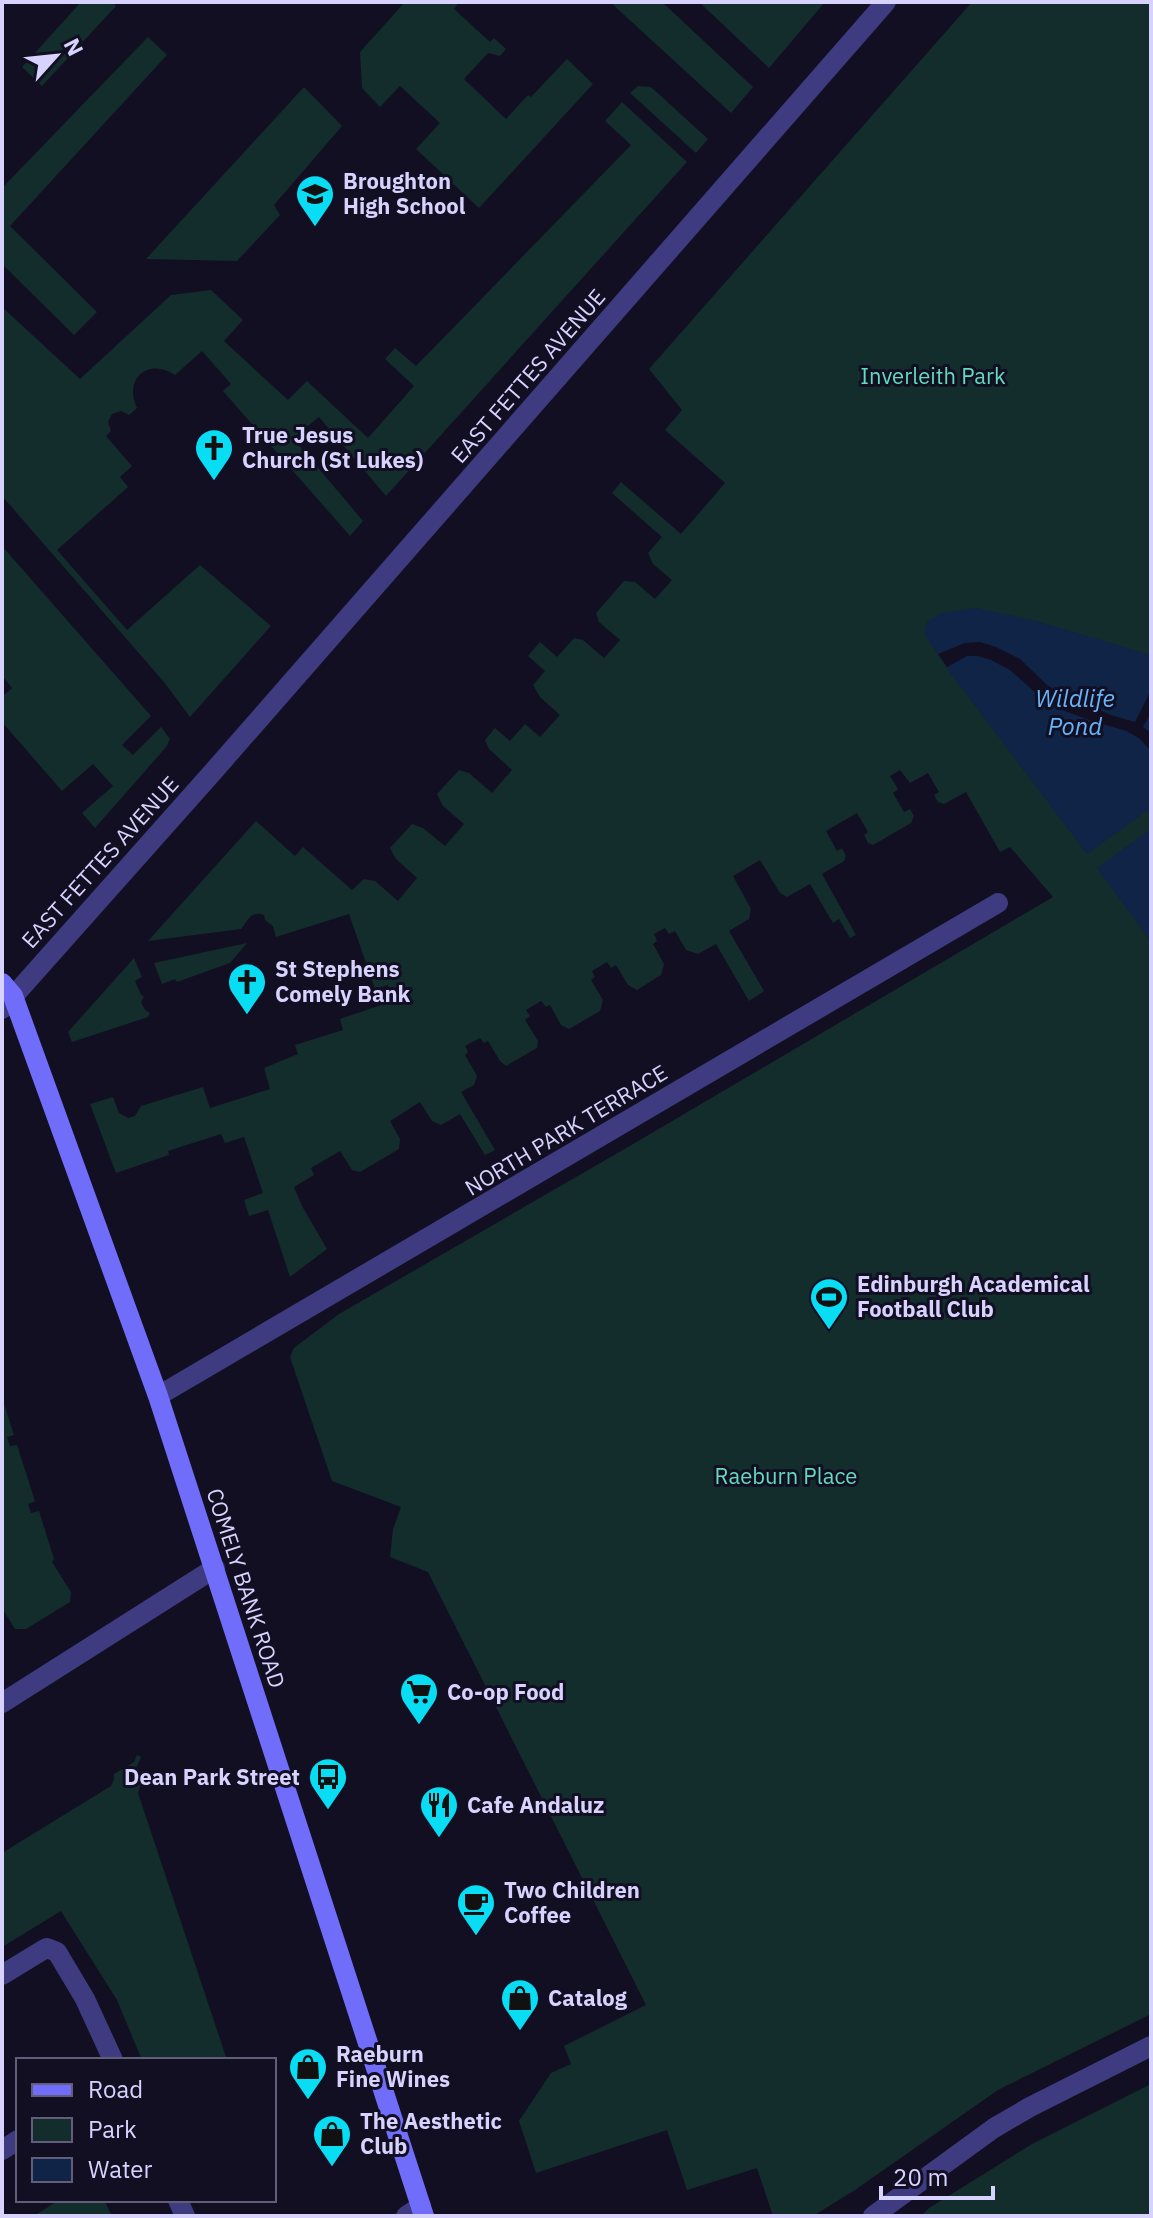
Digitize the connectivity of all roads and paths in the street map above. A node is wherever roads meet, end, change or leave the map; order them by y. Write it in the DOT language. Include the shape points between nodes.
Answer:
graph roads {
  1 [pos="886,2"];
  2 [pos="998,903"];
  3 [pos="6,996"];
  4 [pos="158,1396"];
  5 [pos="215,1568"];
  6 [pos="2,1703"];
  7 [pos="2,1975"];
  8 [pos="1151,2046"];
  9 [pos="112,2058"];
  10 [pos="417,2213"];
  11 [pos="873,2216"];
  1 -- 3 [label="street, EAST FETTES AVENUE" via="219,765"];
  2 -- 4 [label="street, NORTH PARK TERRACE"];
  3 -- 4 [label="main road, COMELY BANK ROAD"];
  4 -- 5 [label="main road, COMELY BANK ROAD"];
  5 -- 6 [label="street"];
  5 -- 10 [label="main road, COMELY BANK ROAD"];
  7 -- 9 [label="street" via="43,1950 57,1952"];
  8 -- 11 [label="street" via="994,2128"];
}
